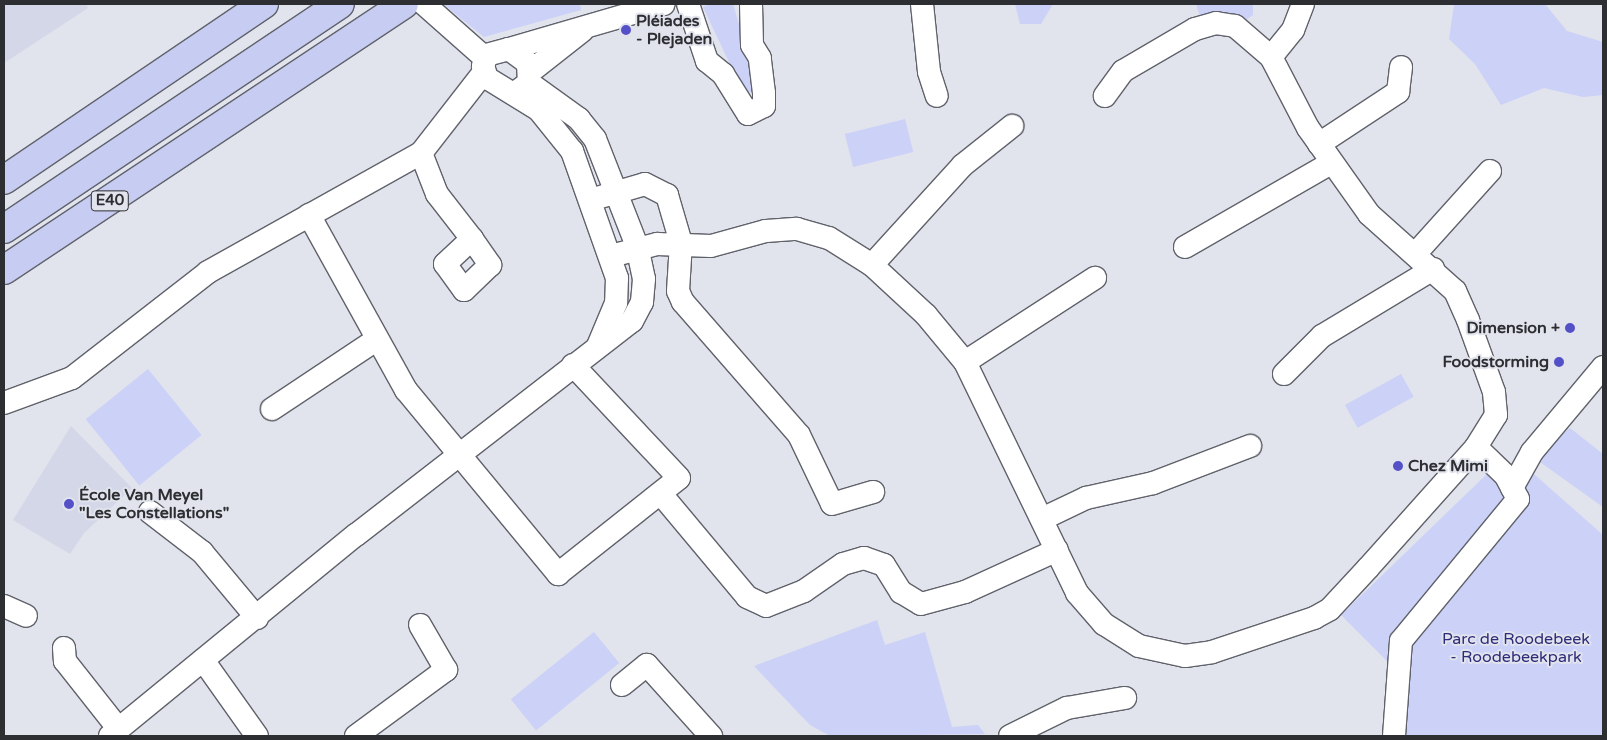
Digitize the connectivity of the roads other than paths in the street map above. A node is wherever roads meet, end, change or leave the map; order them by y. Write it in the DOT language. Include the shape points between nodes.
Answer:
graph roads {
  1 [pos="240,4"];
  2 [pos="264,4"];
  3 [pos="340,4"];
  4 [pos="424,4"];
  5 [pos="664,4"];
  6 [pos="688,4"];
  7 [pos="750,4"];
  8 [pos="922,4"];
  9 [pos="1303,4"];
  10 [pos="400,6"];
  11 [pos="582,31"];
  12 [pos="509,50"];
  13 [pos="1271,57"];
  14 [pos="484,65"];
  15 [pos="1401,67"];
  16 [pos="138,74"];
  17 [pos="525,82"];
  18 [pos="937,96"];
  19 [pos="1105,96"];
  20 [pos="1012,126"];
  21 [pos="74,132"];
  22 [pos="1319,144"];
  23 [pos="421,153"];
  24 [pos="4,163"];
  25 [pos="1331,163"];
  26 [pos="1490,171"];
  27 [pos="4,180"];
  28 [pos="615,190"];
  29 [pos="590,200"];
  30 [pos="309,215"];
  31 [pos="4,229"];
  32 [pos="472,239"];
  33 [pos="682,243"];
  34 [pos="637,246"];
  35 [pos="1185,247"];
  36 [pos="1417,252"];
  37 [pos="611,256"];
  38 [pos="872,265"];
  39 [pos="1433,269"];
  40 [pos="4,270"];
  41 [pos="1095,278"];
  42 [pos="376,340"];
  43 [pos="598,346"];
  44 [pos="965,362"];
  45 [pos="573,365"];
  46 [pos="1603,367"];
  47 [pos="1284,374"];
  48 [pos="4,404"];
  49 [pos="272,409"];
  50 [pos="1250,446"];
  51 [pos="1476,447"];
  52 [pos="458,455"];
  53 [pos="1512,488"];
  54 [pos="873,492"];
  55 [pos="661,494"];
  56 [pos="150,512"];
  57 [pos="1042,519"];
  58 [pos="1057,550"];
  59 [pos="4,606"];
  60 [pos="26,616"];
  61 [pos="257,618"];
  62 [pos="420,625"];
  63 [pos="64,648"];
  64 [pos="203,660"];
  65 [pos="622,685"];
  66 [pos="1125,698"];
  67 [pos="114,732"];
  68 [pos="257,736"];
  69 [pos="356,736"];
  70 [pos="711,736"];
  71 [pos="1010,736"];
  72 [pos="1394,736"];
  1 -- 16 [label="highway"];
  2 -- 21 [label="highway"];
  3 -- 31 [label="highway, E40"];
  4 -- 14 [label="street"];
  5 -- 11 [label="street"];
  6 -- 7 [label="street" via="707,61 723,74 748,114 764,106 760,58 752,45"];
  8 -- 18 [label="street" via="929,72"];
  9 -- 13 [label="street" via="1293,30"];
  10 -- 40 [label="highway, E40"];
  11 -- 12 [label="street" via="558,32"];
  11 -- 17 [label="street"];
  12 -- 14 [label="street"];
  12 -- 17 [label="street" via="525,58"];
  13 -- 19 [label="street" via="1235,26 1216,23 1195,29 1123,71"];
  13 -- 22 [label="street"];
  14 -- 17 [label="street" via="493,84"];
  14 -- 23 [label="street"];
  15 -- 22 [label="street" via="1398,92"];
  16 -- 21 [label="highway"];
  16 -- 24 [label="highway"];
  17 -- 28 [label="street" via="579,119 594,139"];
  17 -- 29 [label="street" via="563,136"];
  20 -- 38 [label="street" via="963,165"];
  21 -- 27 [label="highway"];
  22 -- 25 [label="street"];
  23 -- 30 [label="street"];
  23 -- 32 [label="street" via="437,194"];
  25 -- 35 [label="street"];
  25 -- 36 [label="street" via="1369,214"];
  26 -- 36 [label="street"];
  28 -- 29 [label="street"];
  28 -- 33 [label="street" via="645,184 660,189 674,211"];
  28 -- 34 [label="street"];
  29 -- 37 [label="street"];
  30 -- 42 [label="street"];
  30 -- 48 [label="street" via="208,272 72,378"];
  33 -- 34 [label="street"];
  33 -- 38 [label="street" via="710,246 766,231 797,229 829,238"];
  33 -- 54 [label="street" via="678,291 683,302 799,435 832,504"];
  34 -- 37 [label="street"];
  34 -- 43 [label="street" via="644,279 642,302 632,321 616,337"];
  36 -- 39 [label="street"];
  37 -- 43 [label="street" via="617,278 616,303"];
  38 -- 44 [label="street" via="926,315"];
  39 -- 47 [label="street" via="1322,336"];
  39 -- 51 [label="street" via="1455,291 1494,392 1496,415"];
  41 -- 44 [label="street"];
  42 -- 49 [label="street"];
  42 -- 52 [label="street" via="406,390"];
  43 -- 45 [label="street"];
  44 -- 57 [label="street"];
  45 -- 52 [label="street"];
  45 -- 55 [label="street" via="679,478"];
  46 -- 53 [label="street" via="1567,407"];
  50 -- 57 [label="street" via="1153,483 1086,498"];
  51 -- 53 [label="street"];
  51 -- 58 [label="street" via="1330,609 1212,652 1161,653 1139,646 1111,628 1076,593"];
  52 -- 55 [label="street" via="558,574"];
  52 -- 61 [label="street"];
  53 -- 72 [label="street" via="1518,499 1402,641"];
  55 -- 58 [label="street" via="747,597 766,606 804,591 843,564 864,558 884,565 901,592 921,604 965,592"];
  56 -- 61 [label="street" via="202,552"];
  57 -- 58 [label="street"];
  59 -- 60 [label="street"];
  61 -- 64 [label="street"];
  62 -- 69 [label="street" via="446,670"];
  63 -- 67 [label="street" via="66,661"];
  64 -- 67 [label="street"];
  64 -- 68 [label="street"];
  65 -- 70 [label="street" via="647,665"];
  66 -- 71 [label="street" via="1067,708"];
}
